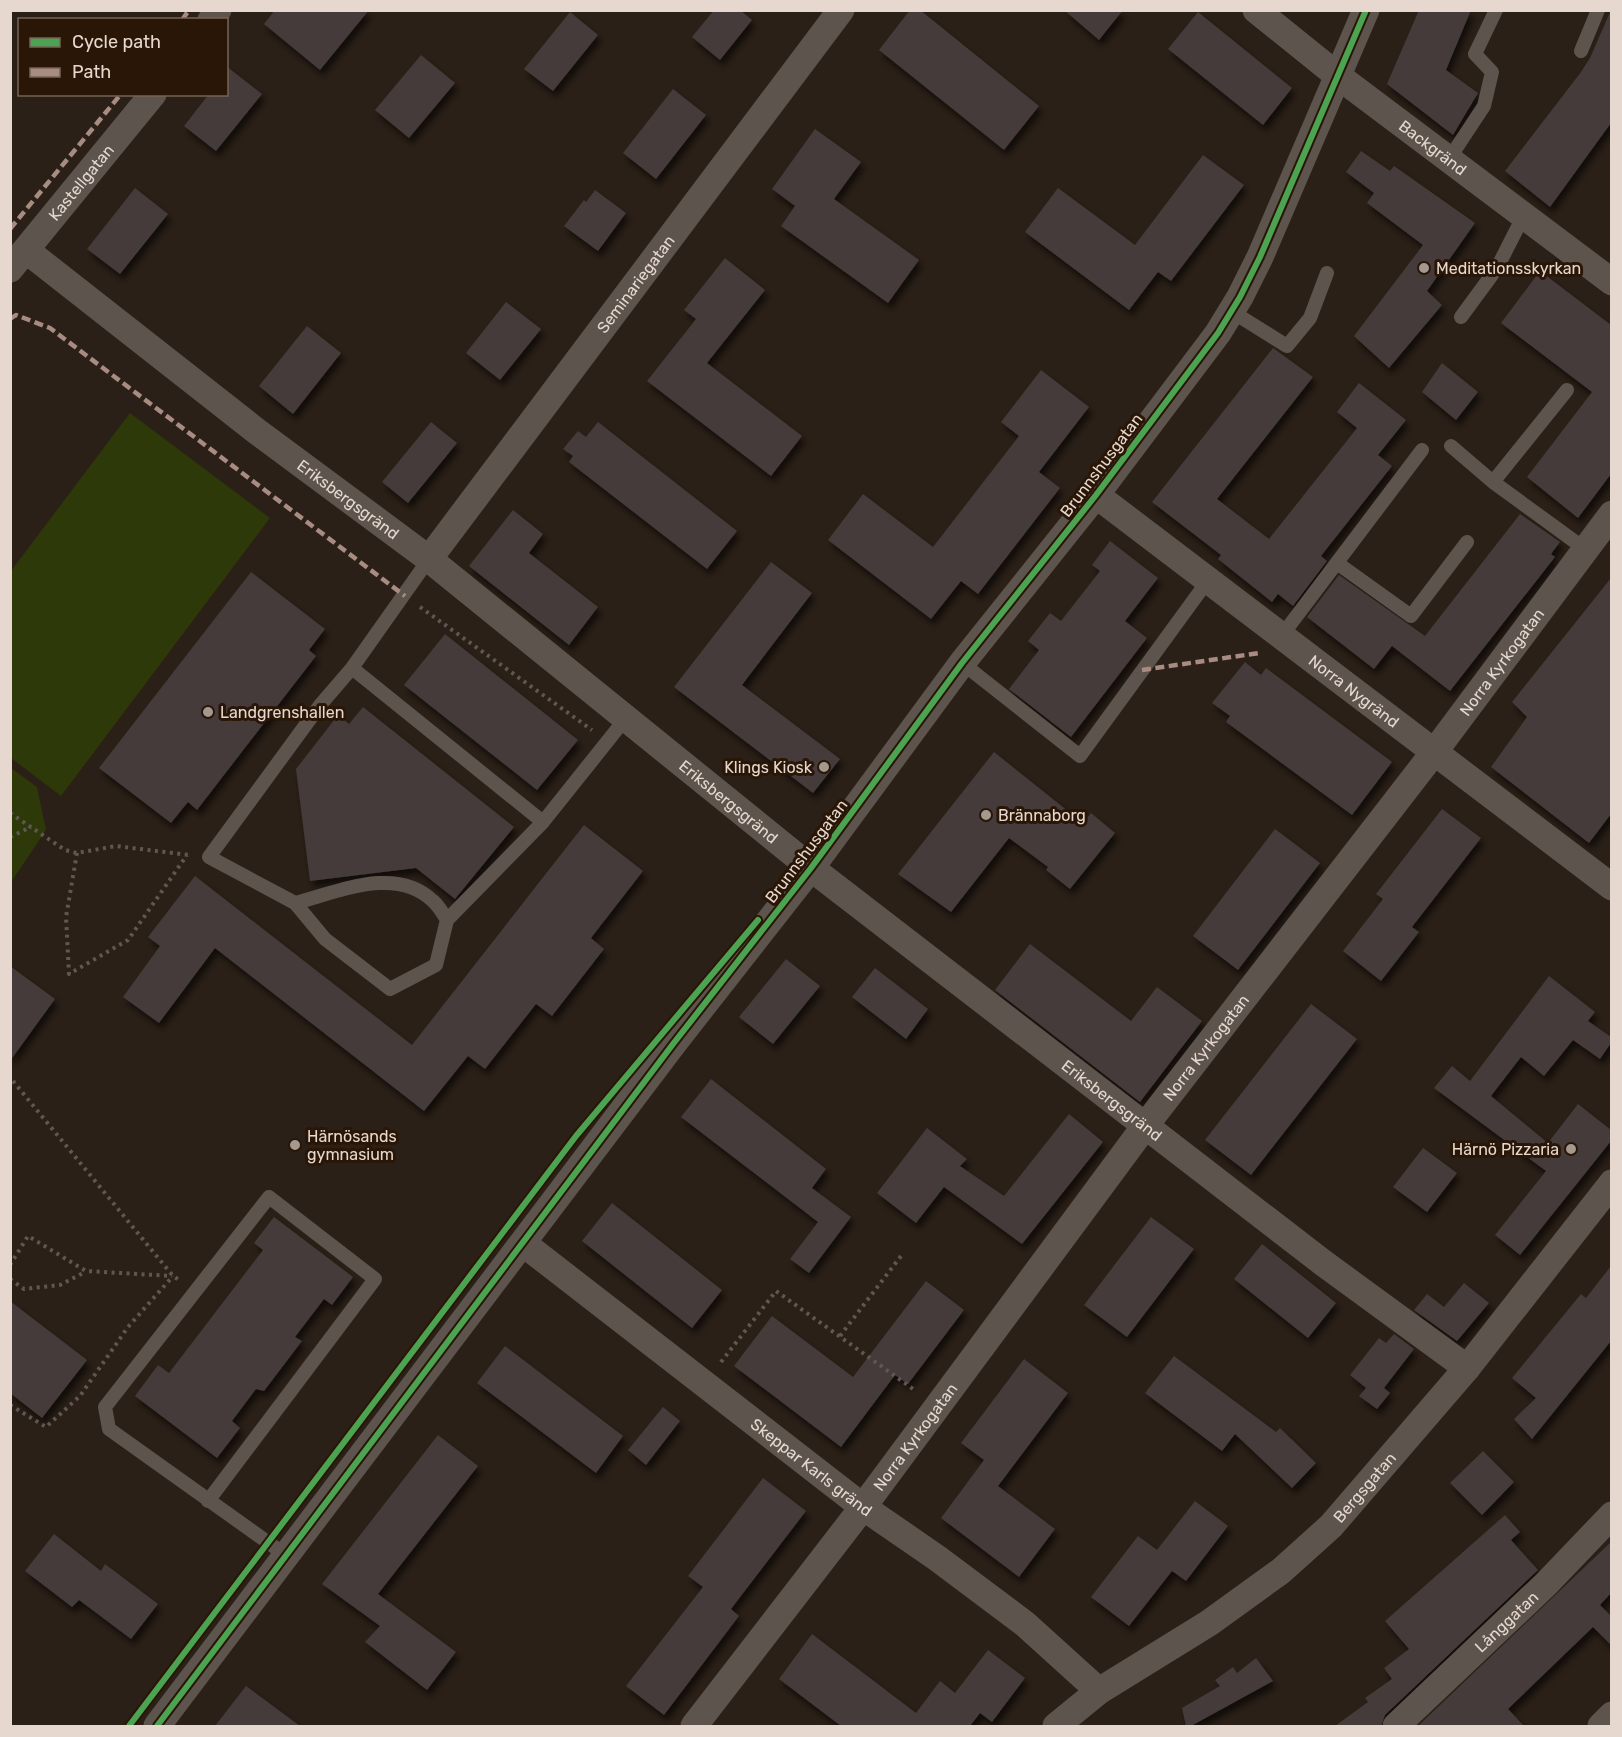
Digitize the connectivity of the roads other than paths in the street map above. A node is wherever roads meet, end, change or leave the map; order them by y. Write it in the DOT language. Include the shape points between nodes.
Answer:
graph roads {
  1 [pos="841,10"];
  2 [pos="1256,10"];
  3 [pos="1366,10"];
  4 [pos="1496,10"];
  5 [pos="1598,10"];
  6 [pos="1581,51"];
  7 [pos="1338,76"];
  8 [pos="151,96"];
  9 [pos="1449,159"];
  10 [pos="1524,215"];
  11 [pos="19,260"];
  12 [pos="1327,273"];
  13 [pos="1611,282"];
  14 [pos="1231,311"];
  15 [pos="1461,317"];
  16 [pos="1567,390"];
  17 [pos="1451,446"];
  18 [pos="1422,450"];
  19 [pos="1493,482"];
  20 [pos="1096,495"];
  21 [pos="1611,514"];
  22 [pos="1467,542"];
  23 [pos="1585,549"];
  24 [pos="429,559"];
  25 [pos="1337,563"];
  26 [pos="1209,579"];
  27 [pos="1286,637"];
  28 [pos="962,663"];
  29 [pos="352,668"];
  30 [pos="626,718"];
  31 [pos="1435,751"];
  32 [pos="543,822"];
  33 [pos="812,868"];
  34 [pos="1611,887"];
  35 [pos="295,903"];
  36 [pos="447,920"];
  37 [pos="1145,1126"];
  38 [pos="1611,1183"];
  39 [pos="524,1244"];
  40 [pos="1467,1368"];
  41 [pos="208,1501"];
  42 [pos="863,1507"];
  43 [pos="1611,1515"];
  44 [pos="287,1556"];
  45 [pos="1099,1691"];
  46 [pos="1611,1715"];
  47 [pos="157,1726"];
  48 [pos="694,1726"];
  49 [pos="1056,1726"];
  50 [pos="1396,1726"];
  51 [pos="1601,1726"];
  1 -- 24 [label="street, Seminariegatan"];
  2 -- 7 [label="street, Backgränd"];
  3 -- 7 [label="street, Brunnshusgatan"];
  4 -- 9 [label="lane" via="1475,54 1492,72 1484,106"];
  5 -- 6 [label="lane"];
  7 -- 9 [label="street, Backgränd"];
  7 -- 14 [label="street, Brunnshusgatan" via="1260,256"];
  8 -- 11 [label="street, Kastellgatan"];
  9 -- 10 [label="street, Backgränd"];
  10 -- 13 [label="street, Backgränd"];
  10 -- 15 [label="lane" via="1497,268"];
  11 -- 24 [label="street, Eriksbergsgränd"];
  12 -- 14 [label="lane" via="1310,318 1287,346"];
  14 -- 20 [label="street, Brunnshusgatan"];
  16 -- 19 [label="lane"];
  17 -- 19 [label="lane"];
  18 -- 25 [label="lane"];
  19 -- 23 [label="lane"];
  20 -- 26 [label="street, Norra Nygränd"];
  20 -- 28 [label="street, Brunnshusgatan"];
  21 -- 23 [label="street, Norra Kyrkogatan"];
  22 -- 25 [label="lane" via="1411,616"];
  23 -- 31 [label="street, Norra Kyrkogatan"];
  24 -- 29 [label="lane"];
  24 -- 30 [label="street, Eriksbergsgränd"];
  25 -- 27 [label="lane" via="1289,626"];
  26 -- 27 [label="street, Norra Nygränd"];
  26 -- 28 [label="lane" via="1080,756"];
  27 -- 31 [label="street, Norra Nygränd"];
  28 -- 33 [label="street, Brunnshusgatan"];
  29 -- 32 [label="lane"];
  29 -- 35 [label="lane" via="209,857"];
  30 -- 32 [label="lane"];
  30 -- 33 [label="street, Eriksbergsgränd"];
  31 -- 34 [label="street, Norra Nygränd"];
  31 -- 37 [label="street, Norra Kyrkogatan"];
  32 -- 36 [label="lane"];
  33 -- 37 [label="street, Eriksbergsgränd"];
  33 -- 39 [label="street, Brunnshusgatan" via="673,1044"];
  35 -- 36 [label="lane" via="375,882 407,885 433,901"];
  35 -- 36 [label="lane" via="325,939 390,989 436,965"];
  37 -- 40 [label="street, Eriksbergsgränd"];
  37 -- 42 [label="street, Norra Kyrkogatan"];
  38 -- 40 [label="street, Bergsgatan"];
  39 -- 42 [label="street, Skeppar Karls gränd"];
  39 -- 44 [label="street, Brunnshusgatan"];
  40 -- 45 [label="street, Bergsgatan" via="1331,1526 1281,1571 1209,1623"];
  41 -- 41 [label="lane" via="109,1429 105,1407 269,1197 375,1279"];
  41 -- 44 [label="lane"];
  42 -- 45 [label="street, Skeppar Karls gränd" via="1025,1624"];
  42 -- 48 [label="street, Norra Kyrkogatan"];
  43 -- 50 [label="street, Långgatan" via="1546,1584"];
  44 -- 47 [label="street, Brunnshusgatan"];
  45 -- 49 [label="street, Bergsgatan"];
  46 -- 51 [label="street"];
}
